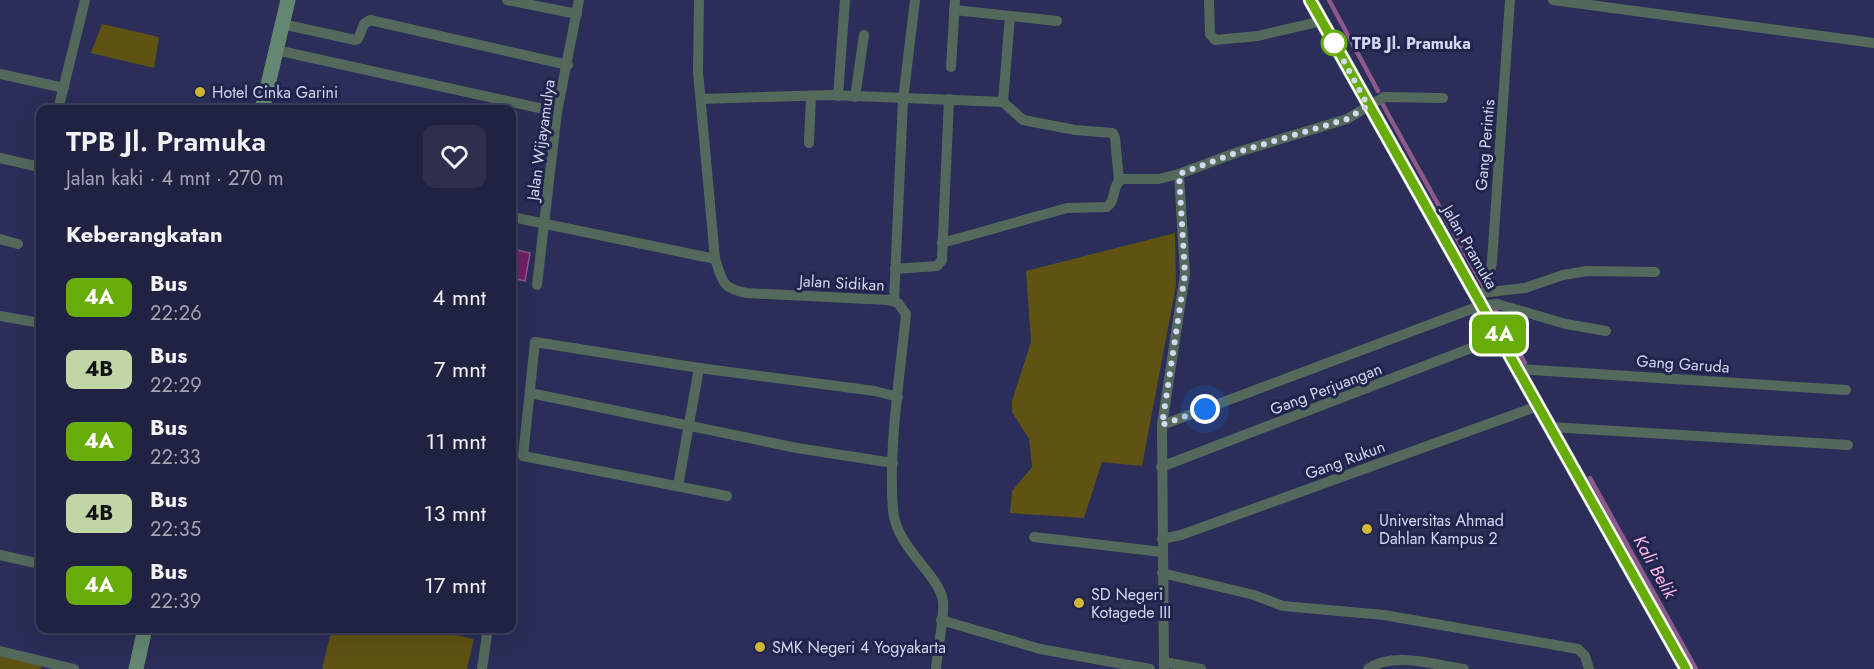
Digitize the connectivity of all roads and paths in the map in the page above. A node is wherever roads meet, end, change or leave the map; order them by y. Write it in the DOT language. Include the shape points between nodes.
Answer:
graph roads {
  1 [pos="85,0"];
  2 [pos="288,0"];
  3 [pos="507,0"];
  4 [pos="579,0"];
  5 [pos="699,0"];
  6 [pos="845,0"];
  7 [pos="915,0"];
  8 [pos="1209,0"];
  9 [pos="1310,0"];
  10 [pos="1510,0"];
  11 [pos="1553,0"];
  12 [pos="954,5"];
  13 [pos="576,14"];
  14 [pos="1011,16"];
  15 [pos="1057,21"];
  16 [pos="1322,21"];
  17 [pos="282,24"];
  18 [pos="864,35"];
  19 [pos="1874,44"];
  20 [pos="276,50"];
  21 [pos="568,65"];
  22 [pos="951,67"];
  23 [pos="0,74"];
  24 [pos="64,88"];
  25 [pos="811,96"];
  26 [pos="838,96"];
  27 [pos="855,97"];
  28 [pos="1443,98"];
  29 [pos="701,99"];
  30 [pos="949,99"];
  31 [pos="903,100"];
  32 [pos="1004,102"];
  33 [pos="59,105"];
  34 [pos="263,105"];
  35 [pos="1368,106"];
  36 [pos="557,112"];
  37 [pos="809,143"];
  38 [pos="0,158"];
  39 [pos="36,166"];
  40 [pos="1179,174"];
  41 [pos="1119,180"];
  42 [pos="516,218"];
  43 [pos="545,224"];
  44 [pos="0,239"];
  45 [pos="942,243"];
  46 [pos="18,244"];
  47 [pos="715,259"];
  48 [pos="895,269"];
  49 [pos="1655,272"];
  50 [pos="537,285"];
  51 [pos="1487,297"];
  52 [pos="894,301"];
  53 [pos="0,315"];
  54 [pos="36,322"];
  55 [pos="1606,331"];
  56 [pos="1500,337"];
  57 [pos="699,368"];
  58 [pos="1518,369"];
  59 [pos="1846,390"];
  60 [pos="530,393"];
  61 [pos="898,397"];
  62 [pos="1538,406"];
  63 [pos="1162,425"];
  64 [pos="688,426"];
  65 [pos="1550,427"];
  66 [pos="1848,445"];
  67 [pos="893,464"];
  68 [pos="1161,467"];
  69 [pos="678,486"];
  70 [pos="727,496"];
  71 [pos="1034,537"];
  72 [pos="1162,540"];
  73 [pos="1162,552"];
  74 [pos="0,555"];
  75 [pos="36,563"];
  76 [pos="1162,573"];
  77 [pos="941,621"];
  78 [pos="144,633"];
  79 [pos="487,633"];
  80 [pos="0,651"];
  81 [pos="1164,666"];
  82 [pos="74,669"];
  83 [pos="136,669"];
  84 [pos="482,669"];
  85 [pos="936,669"];
  86 [pos="1150,669"];
  87 [pos="1201,669"];
  88 [pos="1368,669"];
  89 [pos="1464,669"];
  90 [pos="1589,669"];
  91 [pos="1686,669"];
  1 -- 24 [label="street"];
  2 -- 17 [label="main road"];
  3 -- 13 [label="street"];
  4 -- 13 [label="street, Jalan Wijayamulya"];
  5 -- 29 [label="street, Jalan Sidikan"];
  6 -- 26 [label="street"];
  7 -- 31 [label="street"];
  8 -- 16 [label="street" via="1210,34 1217,41"];
  9 -- 16 [label="main road, Jalan Pramuka"];
  10 -- 51 [label="street, Gang Perintis"];
  11 -- 19 [label="street"];
  12 -- 14 [label="street"];
  12 -- 22 [label="street"];
  13 -- 21 [label="street, Jalan Wijayamulya"];
  14 -- 15 [label="street"];
  14 -- 32 [label="street"];
  16 -- 35 [label="main road, Jalan Pramuka"];
  17 -- 20 [label="main road"];
  17 -- 21 [label="street" via="355,40 370,20"];
  18 -- 27 [label="street"];
  20 -- 34 [label="main road"];
  20 -- 36 [label="street"];
  21 -- 36 [label="street, Jalan Wijayamulya"];
  23 -- 24 [label="street"];
  24 -- 33 [label="street"];
  25 -- 26 [label="street"];
  25 -- 29 [label="street"];
  25 -- 37 [label="street"];
  26 -- 27 [label="street"];
  27 -- 31 [label="street"];
  28 -- 35 [label="street" via="1384,97"];
  29 -- 47 [label="street, Jalan Sidikan"];
  30 -- 31 [label="street"];
  30 -- 32 [label="street"];
  30 -- 45 [label="street"];
  31 -- 48 [label="street"];
  32 -- 41 [label="street" via="1023,120 1105,131 1115,138"];
  35 -- 40 [label="street" via="1347,119"];
  35 -- 51 [label="main road, Jalan Pramuka"];
  36 -- 43 [label="street, Jalan Wijayamulya"];
  38 -- 39 [label="street"];
  40 -- 41 [label="street"];
  40 -- 63 [label="street" via="1185,274"];
  41 -- 45 [label="street" via="1107,207 1067,208"];
  42 -- 43 [label="street"];
  43 -- 47 [label="street"];
  43 -- 50 [label="street, Jalan Wijayamulya"];
  44 -- 46 [label="street"];
  45 -- 48 [label="street" via="942,260 937,266"];
  47 -- 52 [label="street, Jalan Sidikan" via="723,283 740,292"];
  48 -- 52 [label="street"];
  49 -- 51 [label="street" via="1587,271"];
  51 -- 55 [label="street" via="1566,324"];
  51 -- 56 [label="main road, Jalan Pramuka"];
  51 -- 63 [label="street"];
  52 -- 61 [label="street, Jalan Sidikan" via="906,314"];
  53 -- 54 [label="street"];
  56 -- 58 [label="main road, Jalan Pramuka"];
  56 -- 68 [label="street, Gang Perjuangan"];
  57 -- 60 [label="street" via="535,342"];
  57 -- 61 [label="street" via="844,386"];
  57 -- 64 [label="street"];
  58 -- 59 [label="street, Gang Garuda"];
  58 -- 62 [label="main road, Jalan Pramuka"];
  60 -- 64 [label="street"];
  60 -- 69 [label="street" via="523,456"];
  61 -- 67 [label="street, Jalan Sidikan"];
  62 -- 65 [label="main road, Jalan Pramuka"];
  62 -- 72 [label="street, Gang Rukun"];
  63 -- 68 [label="street"];
  64 -- 67 [label="street"];
  64 -- 69 [label="street"];
  65 -- 66 [label="street"];
  65 -- 91 [label="main road, Jalan Pramuka"];
  67 -- 77 [label="street, Jalan Sidikan" via="893,512 910,552 941,594"];
  68 -- 72 [label="street"];
  69 -- 70 [label="street"];
  71 -- 73 [label="street"];
  72 -- 73 [label="street"];
  73 -- 76 [label="street"];
  74 -- 75 [label="street"];
  76 -- 81 [label="street"];
  76 -- 90 [label="street" via="1283,606 1384,615 1578,649"];
  77 -- 85 [label="street, Jalan Sidikan"];
  77 -- 86 [label="street" via="1048,651"];
  78 -- 83 [label="main road"];
  79 -- 84 [label="street"];
  80 -- 82 [label="street"];
  81 -- 87 [label="street"];
  88 -- 89 [label="street" via="1396,660"];
}
